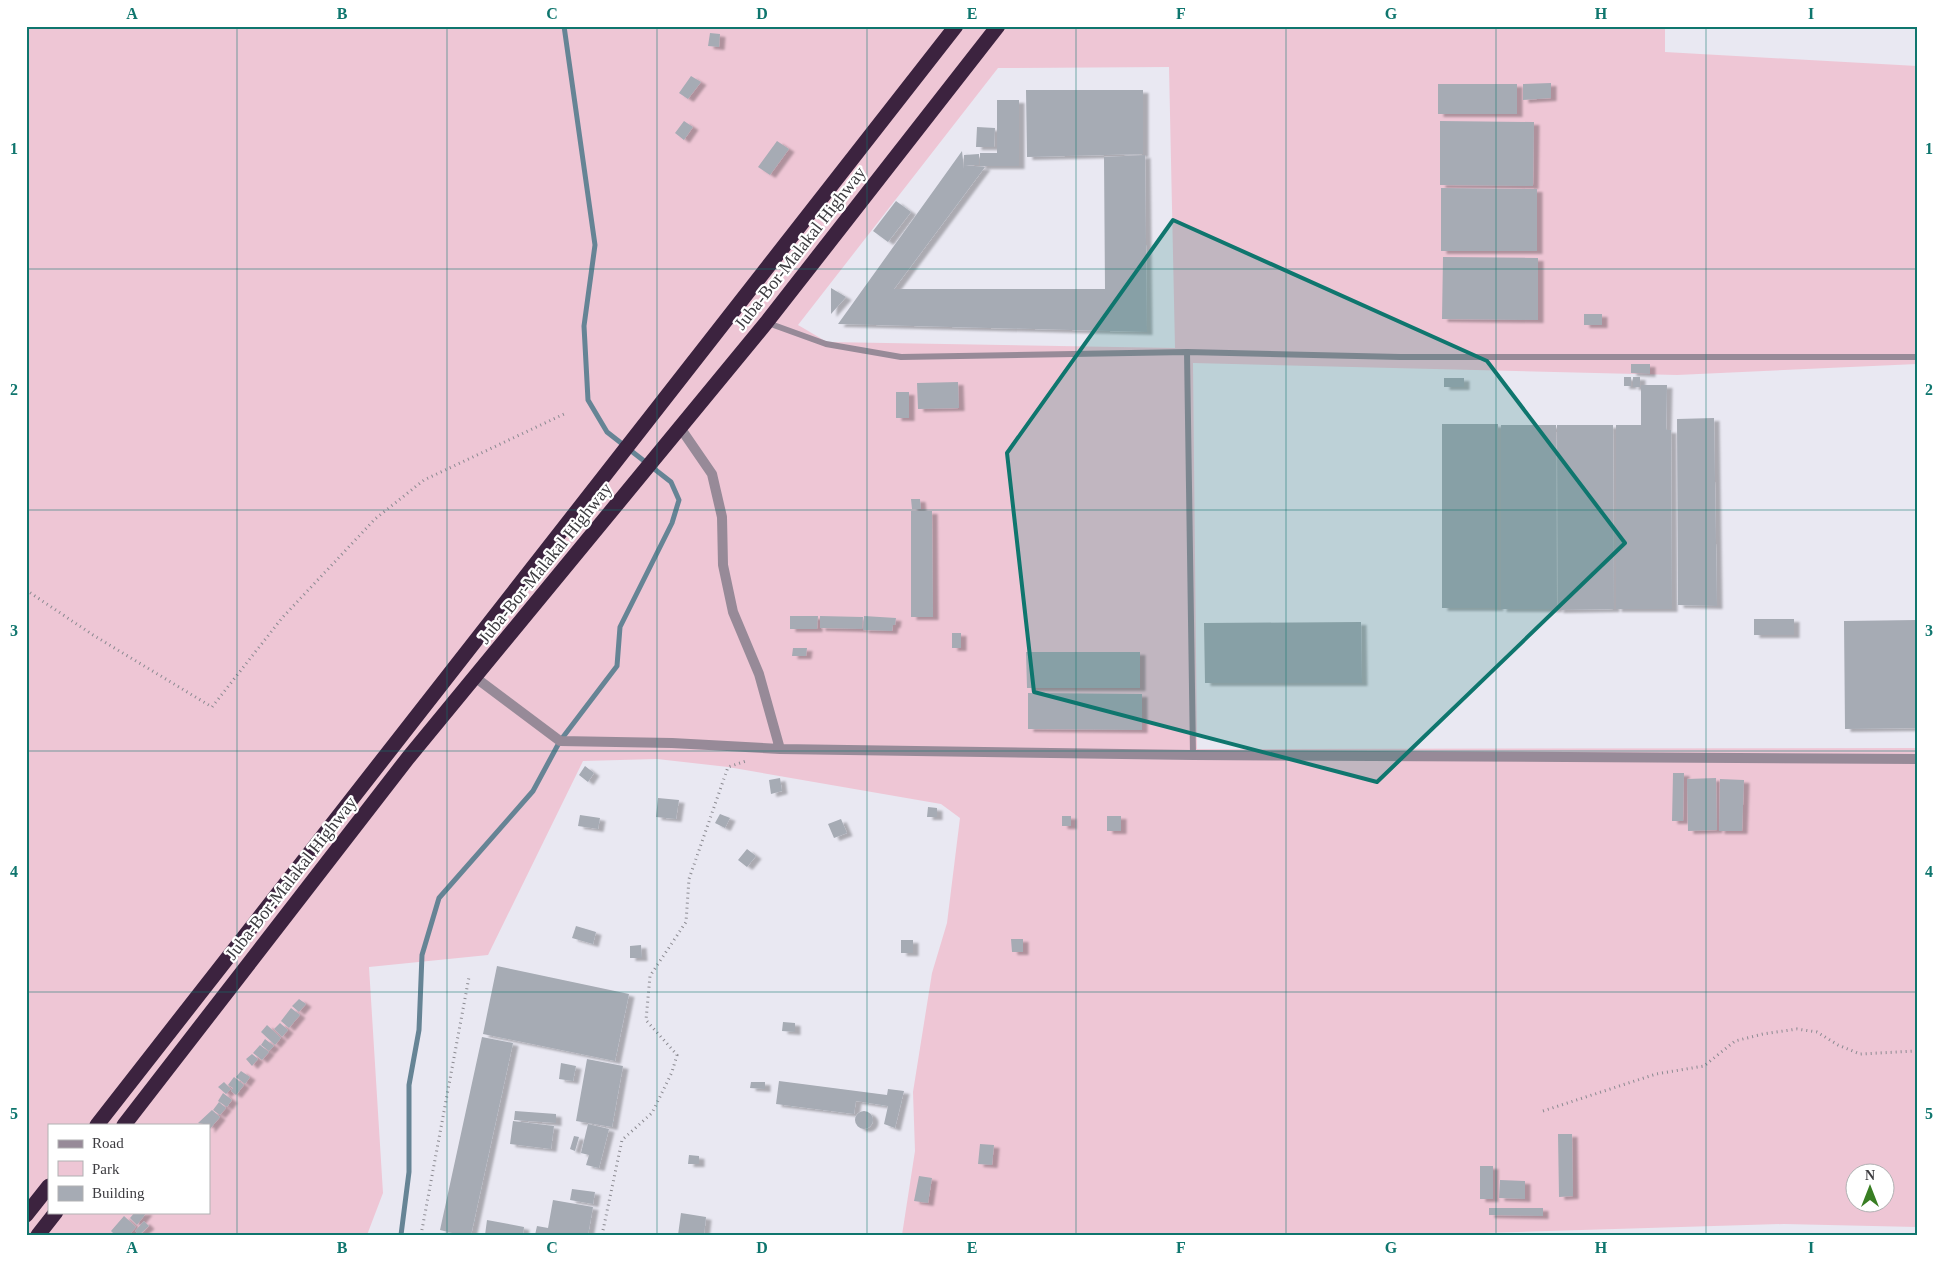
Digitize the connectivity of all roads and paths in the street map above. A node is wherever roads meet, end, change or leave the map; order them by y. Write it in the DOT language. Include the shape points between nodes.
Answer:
graph roads {
  1 [pos="956,26"];
  2 [pos="998,26"];
  3 [pos="766,323"];
  4 [pos="1187,352"];
  5 [pos="1917,357"];
  6 [pos="564,414"];
  7 [pos="679,426"];
  8 [pos="26,590"];
  9 [pos="476,678"];
  10 [pos="780,749"];
  11 [pos="1193,755"];
  12 [pos="754,758"];
  13 [pos="1917,759"];
  14 [pos="469,977"];
  15 [pos="1917,1051"];
  16 [pos="1543,1111"];
  17 [pos="98,1124"];
  18 [pos="125,1124"];
  19 [pos="48,1187"];
  20 [pos="54,1214"];
  21 [pos="26,1215"];
  22 [pos="38,1235"];
  23 [pos="421,1235"];
  24 [pos="602,1235"];
  1 -- 17 [label="highway, Juba-Bor-Malakal Highway"];
  2 -- 3 [label="highway, Juba-Bor-Malakal Highway"];
  3 -- 4 [label="lane" via="826,344 901,357"];
  3 -- 7 [label="highway, Juba-Bor-Malakal Highway"];
  4 -- 5 [label="lane" via="1400,357"];
  4 -- 11 [label="lane"];
  6 -- 8 [label="path" via="424,480 374,519 282,618 212,707 94,636"];
  7 -- 9 [label="highway, Juba-Bor-Malakal Highway"];
  7 -- 10 [label="street" via="712,474 722,517 723,565 733,612 759,674"];
  9 -- 10 [label="street" via="560,741"];
  9 -- 18 [label="highway, Juba-Bor-Malakal Highway" via="408,758"];
  10 -- 11 [label="street"];
  11 -- 13 [label="street"];
  12 -- 24 [label="path" via="728,767 689,879 686,922 650,976 646,1020 676,1056 652,1114 622,1140"];
  14 -- 23 [label="path"];
  15 -- 16 [label="path" via="1860,1054 1817,1032 1780,1031 1735,1041 1704,1066 1656,1074"];
  19 -- 21 [label="highway"];
  20 -- 22 [label="highway"];
}
